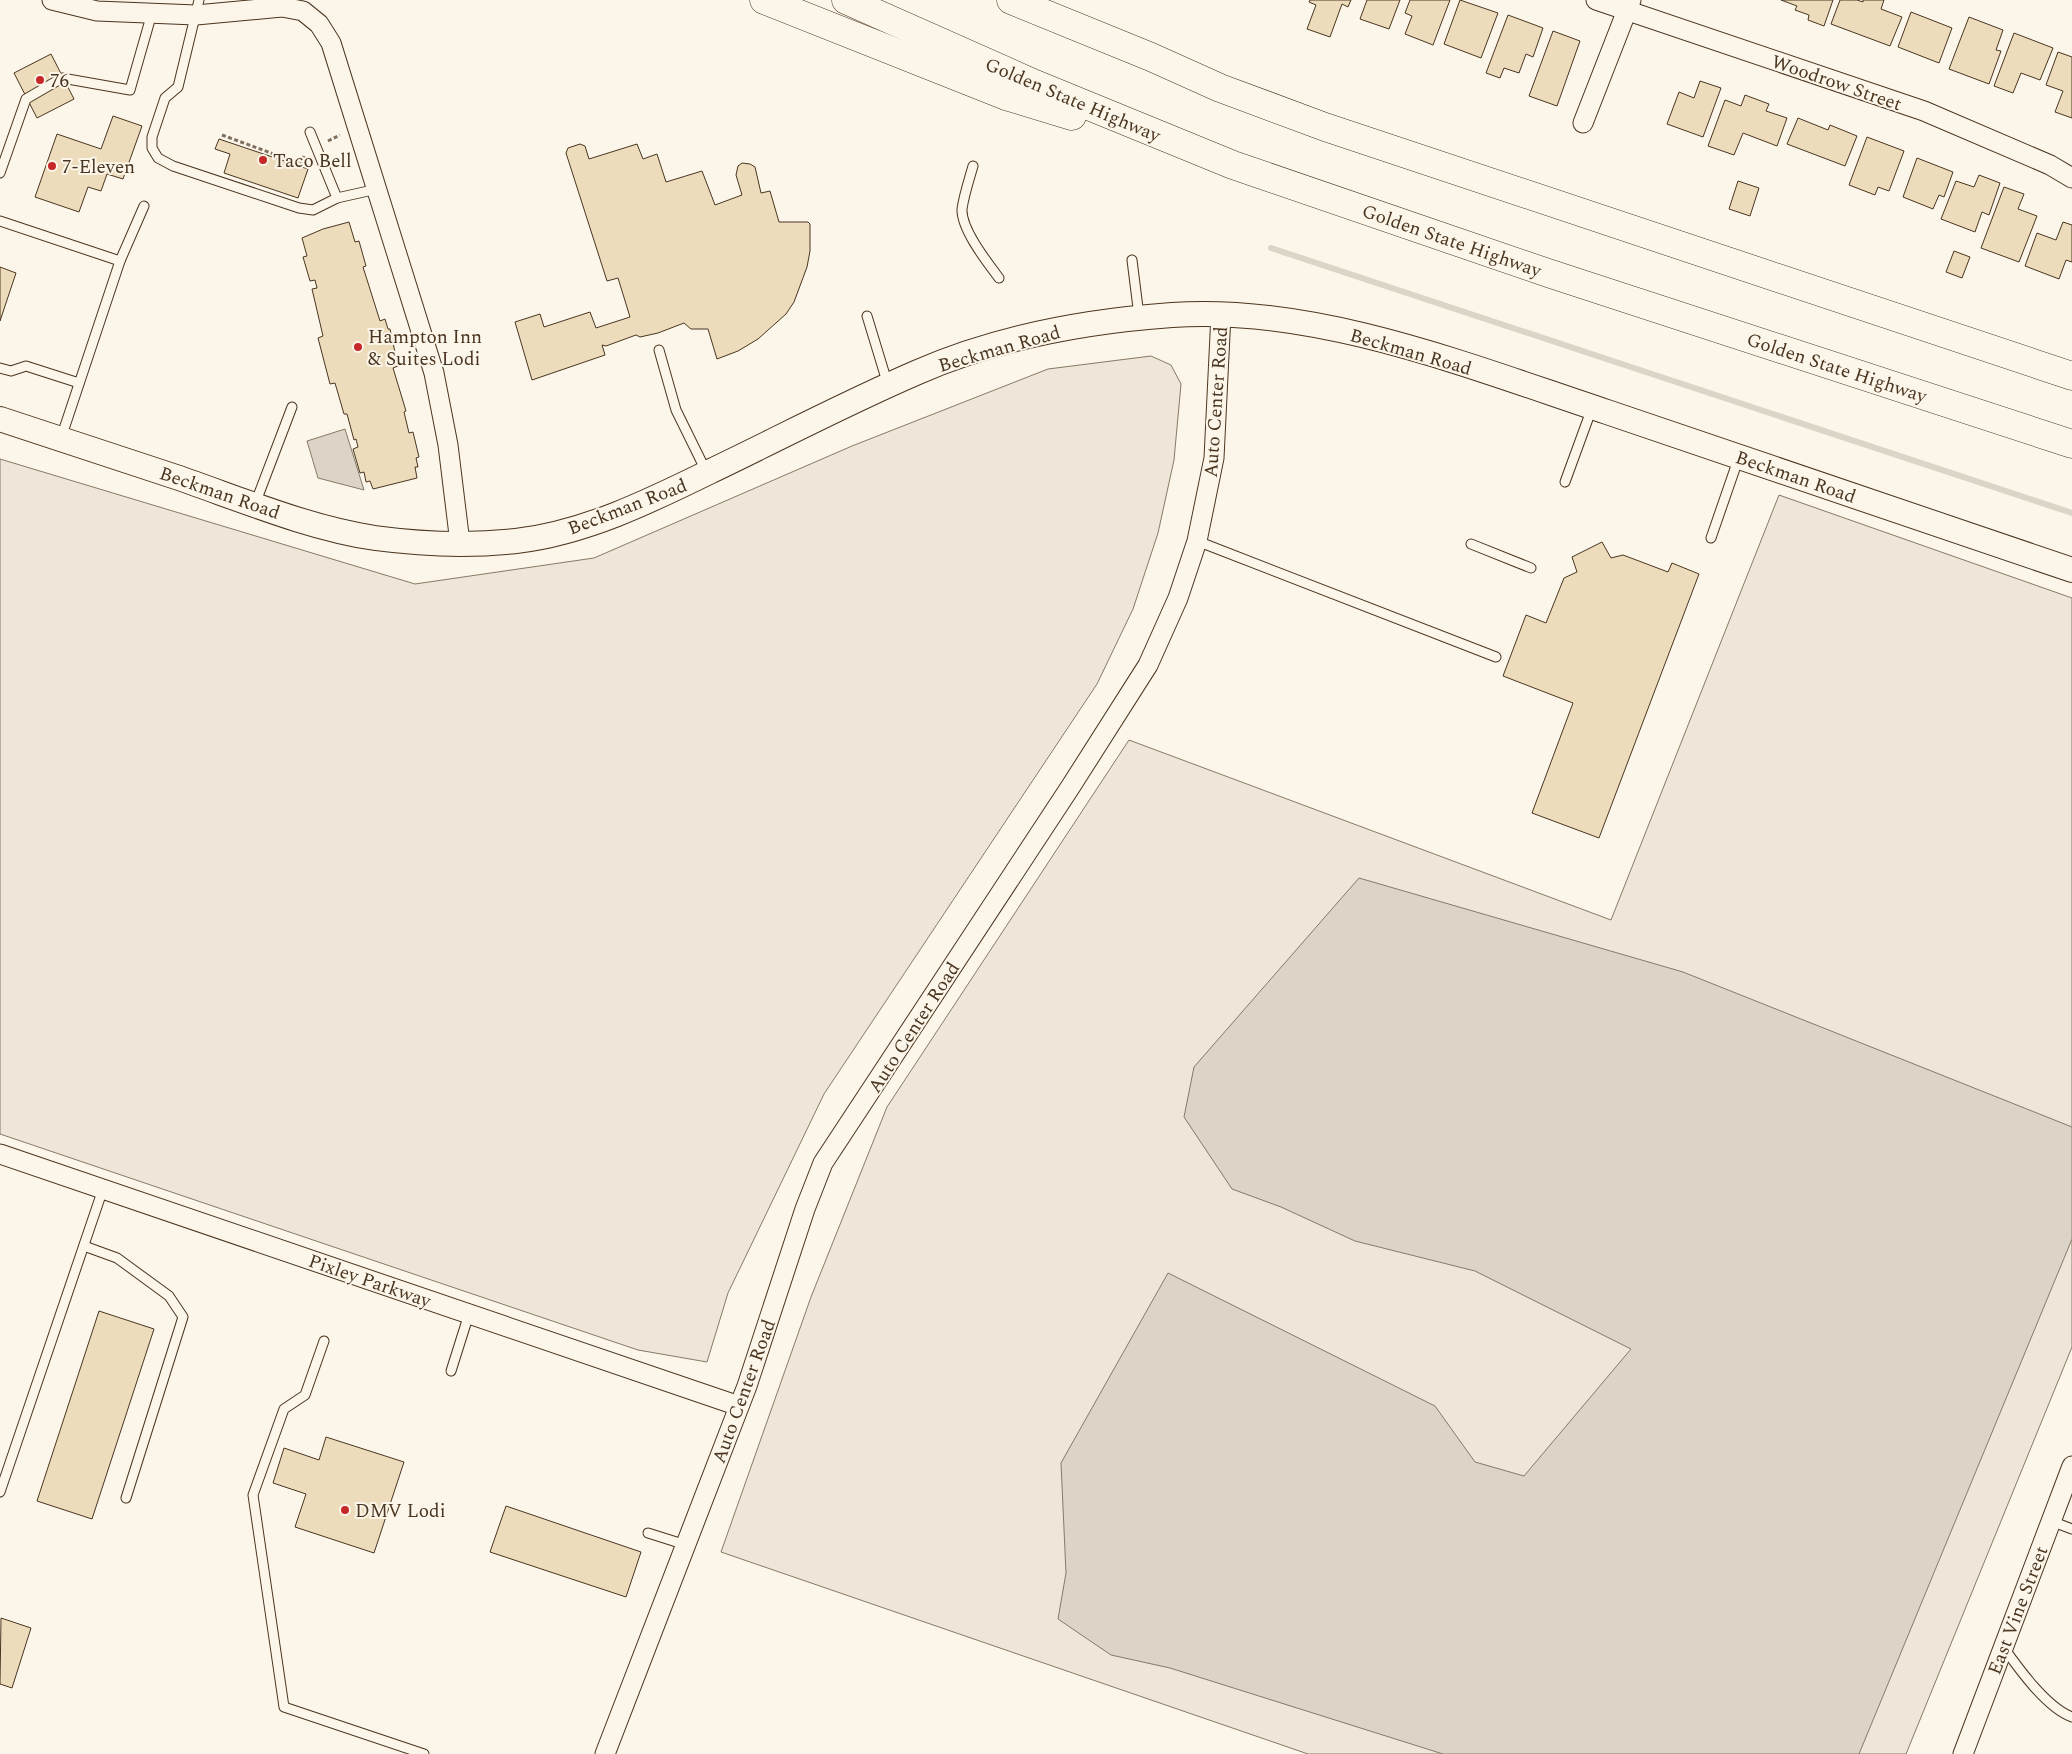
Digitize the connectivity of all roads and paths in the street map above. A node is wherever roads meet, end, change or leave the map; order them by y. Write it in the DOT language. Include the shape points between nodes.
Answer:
graph roads {
  1 [pos="52,0"];
  2 [pos="764,0"];
  3 [pos="846,0"];
  4 [pos="1011,0"];
  5 [pos="1046,0"];
  6 [pos="1596,0"];
  7 [pos="1629,5"];
  8 [pos="198,7"];
  9 [pos="152,12"];
  10 [pos="1151,57"];
  11 [pos="1583,123"];
  12 [pos="310,132"];
  13 [pos="343,133"];
  14 [pos="222,135"];
  15 [pos="316,147"];
  16 [pos="1233,165"];
  17 [pos="973,166"];
  18 [pos="0,173"];
  19 [pos="2072,178"];
  20 [pos="377,189"];
  21 [pos="337,198"];
  22 [pos="144,206"];
  23 [pos="0,221"];
  24 [pos="1132,260"];
  25 [pos="120,261"];
  26 [pos="998,278"];
  27 [pos="1221,314"];
  28 [pos="867,316"];
  29 [pos="1140,319"];
  30 [pos="659,350"];
  31 [pos="0,368"];
  32 [pos="2072,376"];
  33 [pos="80,383"];
  34 [pos="888,386"];
  35 [pos="292,407"];
  36 [pos="1592,408"];
  37 [pos="0,419"];
  38 [pos="61,439"];
  39 [pos="2072,444"];
  40 [pos="1739,457"];
  41 [pos="708,473"];
  42 [pos="1565,482"];
  43 [pos="254,504"];
  44 [pos="1711,538"];
  45 [pos="1197,541"];
  46 [pos="460,543"];
  47 [pos="1471,544"];
  48 [pos="1531,568"];
  49 [pos="2072,570"];
  50 [pos="1496,658"];
  51 [pos="0,1154"];
  52 [pos="103,1189"];
  53 [pos="84,1246"];
  54 [pos="469,1314"];
  55 [pos="324,1342"];
  56 [pos="451,1371"];
  57 [pos="739,1406"];
  58 [pos="2072,1468"];
  59 [pos="0,1492"];
  60 [pos="126,1498"];
  61 [pos="2051,1521"];
  62 [pos="2072,1529"];
  63 [pos="648,1533"];
  64 [pos="686,1545"];
  65 [pos="2003,1646"];
  66 [pos="2072,1717"];
  67 [pos="424,1754"];
  68 [pos="605,1754"];
  69 [pos="1963,1754"];
  1 -- 9 [label="street" via="97,11"];
  2 -- 16 [label="highway" via="1006,96"];
  3 -- 16 [label="highway, Golden State Highway" via="1035,84"];
  4 -- 10 [label="highway"];
  5 -- 10 [label="highway"];
  6 -- 7 [label="street, Woodrow Street"];
  7 -- 11 [label="street"];
  7 -- 19 [label="street, Woodrow Street" via="1924,111 2050,164"];
  8 -- 9 [label="street"];
  8 -- 20 [label="street" via="282,7 303,11 319,24 331,43"];
  8 -- 21 [label="lane" via="178,87 165,98 152,138 152,148 158,158 172,166 299,208 313,210"];
  9 -- 18 [label="lane" via="130,90 62,78 26,99"];
  10 -- 32 [label="highway" via="1220,88 1325,127"];
  12 -- 15 [label="lane"];
  13 -- 15 [label="path"];
  14 -- 15 [label="path" via="301,164 305,154"];
  15 -- 21 [label="lane"];
  16 -- 39 [label="highway, Golden State Highway" via="1548,273"];
  17 -- 26 [label="lane" via="962,210 964,220"];
  20 -- 21 [label="lane"];
  20 -- 46 [label="street" via="434,372 448,445"];
  22 -- 25 [label="lane"];
  23 -- 25 [label="lane"];
  24 -- 29 [label="lane"];
  25 -- 33 [label="lane"];
  27 -- 29 [label="street, Beckman Road"];
  27 -- 36 [label="street, Beckman Road" via="1312,325 1363,336"];
  27 -- 45 [label="street, Auto Center Road" via="1214,458"];
  28 -- 34 [label="lane"];
  29 -- 34 [label="street, Beckman Road" via="1044,332 976,350 920,370"];
  30 -- 41 [label="lane" via="676,410"];
  31 -- 33 [label="lane" via="11,371 26,366"];
  33 -- 38 [label="lane"];
  34 -- 41 [label="street, Beckman Road"];
  35 -- 43 [label="lane"];
  36 -- 40 [label="street, Beckman Road"];
  36 -- 42 [label="lane"];
  37 -- 38 [label="street, Beckman Road"];
  38 -- 43 [label="street, Beckman Road"];
  40 -- 44 [label="lane"];
  40 -- 49 [label="street, Beckman Road"];
  41 -- 46 [label="street, Beckman Road" via="652,500 562,531 517,541"];
  43 -- 46 [label="street, Beckman Road" via="373,538"];
  45 -- 50 [label="lane"];
  45 -- 57 [label="street, Auto Center Road" via="1178,598 1148,664 823,1163"];
  47 -- 48 [label="lane"];
  51 -- 52 [label="street, Pixley Parkway"];
  52 -- 53 [label="lane"];
  52 -- 54 [label="street, Pixley Parkway"];
  53 -- 59 [label="lane"];
  53 -- 60 [label="lane" via="117,1258 169,1296 183,1317"];
  54 -- 56 [label="lane"];
  54 -- 57 [label="street, Pixley Parkway"];
  55 -- 67 [label="lane" via="304,1395 284,1409 253,1495 284,1707"];
  57 -- 64 [label="street, Auto Center Road"];
  58 -- 61 [label="street, East Vine Street"];
  61 -- 62 [label="lane"];
  61 -- 65 [label="street, East Vine Street"];
  63 -- 64 [label="lane"];
  64 -- 68 [label="street, Auto Center Road"];
  65 -- 66 [label="lane" via="2022,1674 2062,1713"];
  65 -- 69 [label="street, East Vine Street"];
}
